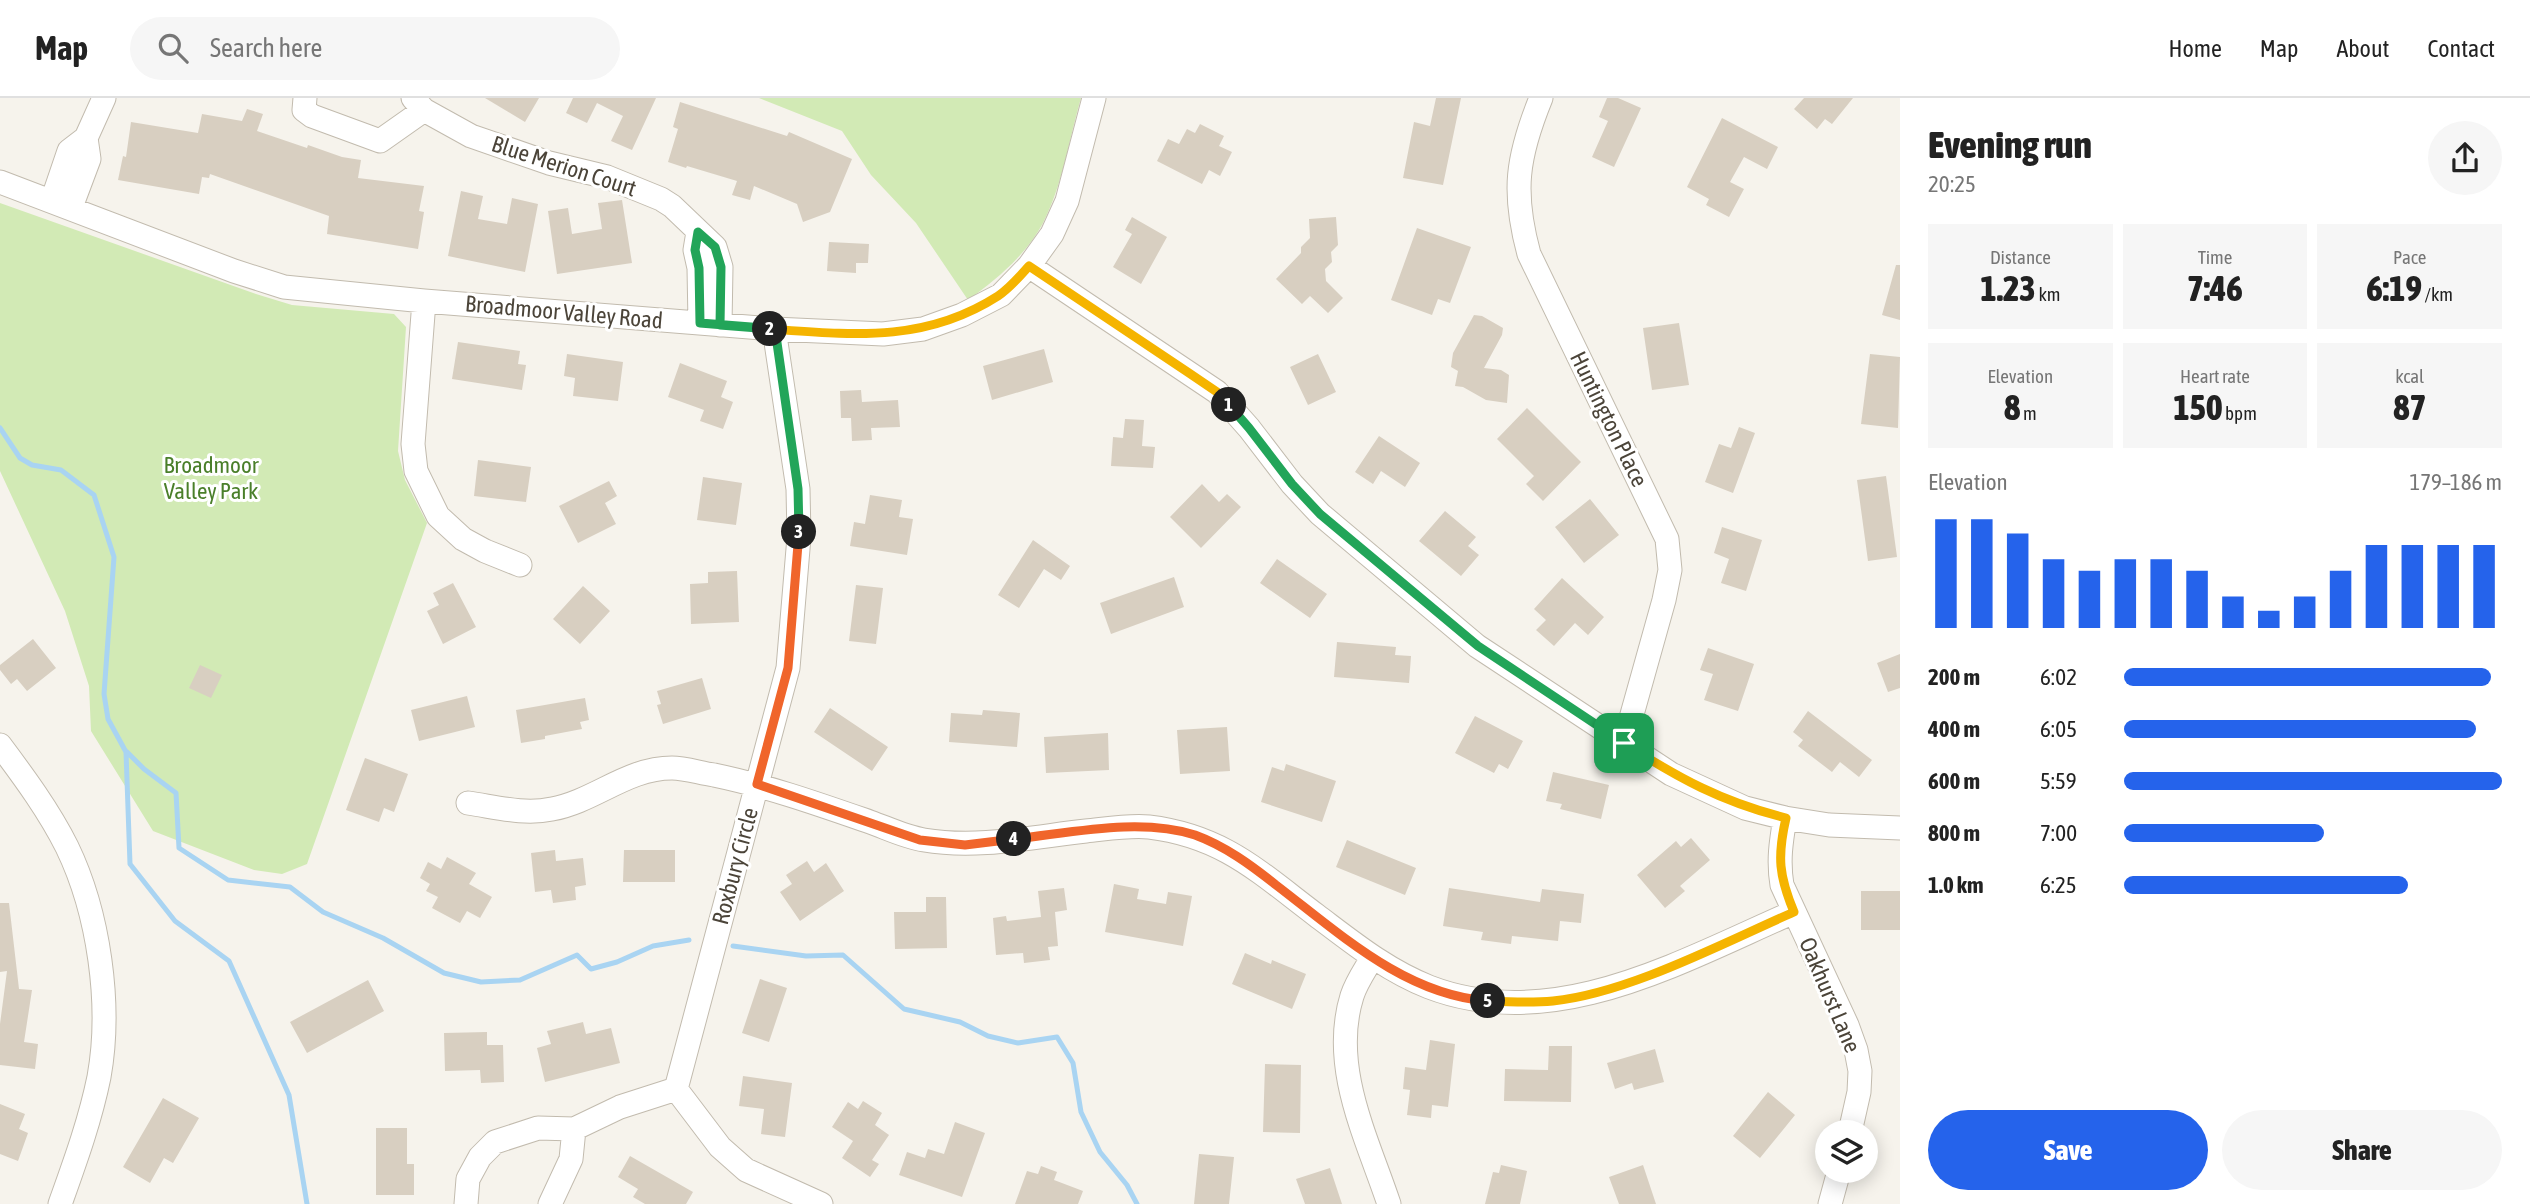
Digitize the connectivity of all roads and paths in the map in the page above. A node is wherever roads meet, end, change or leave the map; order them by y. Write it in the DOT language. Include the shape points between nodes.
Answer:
graph roads {
  1 [pos="104,98"];
  2 [pos="305,98"];
  3 [pos="1094,98"];
  4 [pos="1541,98"];
  5 [pos="419,104"];
  6 [pos="0,182"];
  7 [pos="61,204"];
  8 [pos="1029,266"];
  9 [pos="424,301"];
  10 [pos="710,324"];
  11 [pos="775,329"];
  12 [pos="520,565"];
  13 [pos="1624,743"];
  14 [pos="0,745"];
  15 [pos="757,784"];
  16 [pos="468,803"];
  17 [pos="1786,818"];
  18 [pos="1900,828"];
  19 [pos="1794,912"];
  20 [pos="1372,958"];
  21 [pos="676,1089"];
  22 [pos="1853,1120"];
  23 [pos="574,1129"];
  24 [pos="1836,1183"];
  25 [pos="60,1204"];
  26 [pos="466,1204"];
  27 [pos="550,1204"];
  28 [pos="821,1204"];
  29 [pos="1390,1204"];
  30 [pos="1830,1204"];
  1 -- 7 [label="street" via="86,138 89,159"];
  2 -- 5 [label="street, Blue Merion Court" via="303,110 312,116 380,141"];
  3 -- 8 [label="street, Broadmoor Valley Road" via="1067,201 1052,234"];
  4 -- 13 [label="street, Huntington Place" via="1519,164 1521,227 1529,254 1667,539 1670,570 1664,600"];
  5 -- 10 [label="street, Blue Merion Court" via="471,136 607,177 672,206 698,232 695,250"];
  6 -- 7 [label="street, Broadmoor Valley Road"];
  7 -- 9 [label="street, Broadmoor Valley Road" via="284,287"];
  8 -- 11 [label="street, Broadmoor Valley Road" via="1000,295 923,329 883,334"];
  8 -- 13 [label="street" via="1217,392 1320,514 1478,646"];
  9 -- 10 [label="street, Broadmoor Valley Road"];
  9 -- 12 [label="street" via="413,444 416,471 438,516 463,539"];
  10 -- 11 [label="street, Broadmoor Valley Road"];
  11 -- 15 [label="street, Roxbury Circle" via="798,489 799,537 788,668"];
  13 -- 17 [label="street" via="1712,794"];
  14 -- 25 [label="street" via="67,848 87,902 101,963 99,1074 87,1129"];
  15 -- 16 [label="street" via="674,768 621,779 553,809 526,812"];
  15 -- 20 [label="street" via="920,840 965,845 1138,827 1194,835 1237,855"];
  15 -- 21 [label="street, Roxbury Circle"];
  17 -- 18 [label="street"];
  17 -- 19 [label="street, Oakhurst Lane" via="1779,866"];
  19 -- 20 [label="street" via="1615,987 1553,1001 1484,1001 1455,996"];
  19 -- 22 [label="street, Oakhurst Lane" via="1856,1050 1860,1071"];
  20 -- 29 [label="street" via="1353,993 1344,1056"];
  21 -- 23 [label="street" via="620,1107"];
  21 -- 28 [label="street" via="720,1147 746,1170"];
  23 -- 26 [label="street" via="538,1128 495,1142 480,1157 468,1180"];
  23 -- 27 [label="street" via="571,1159"];
  24 -- 30 [label="street"];
}
